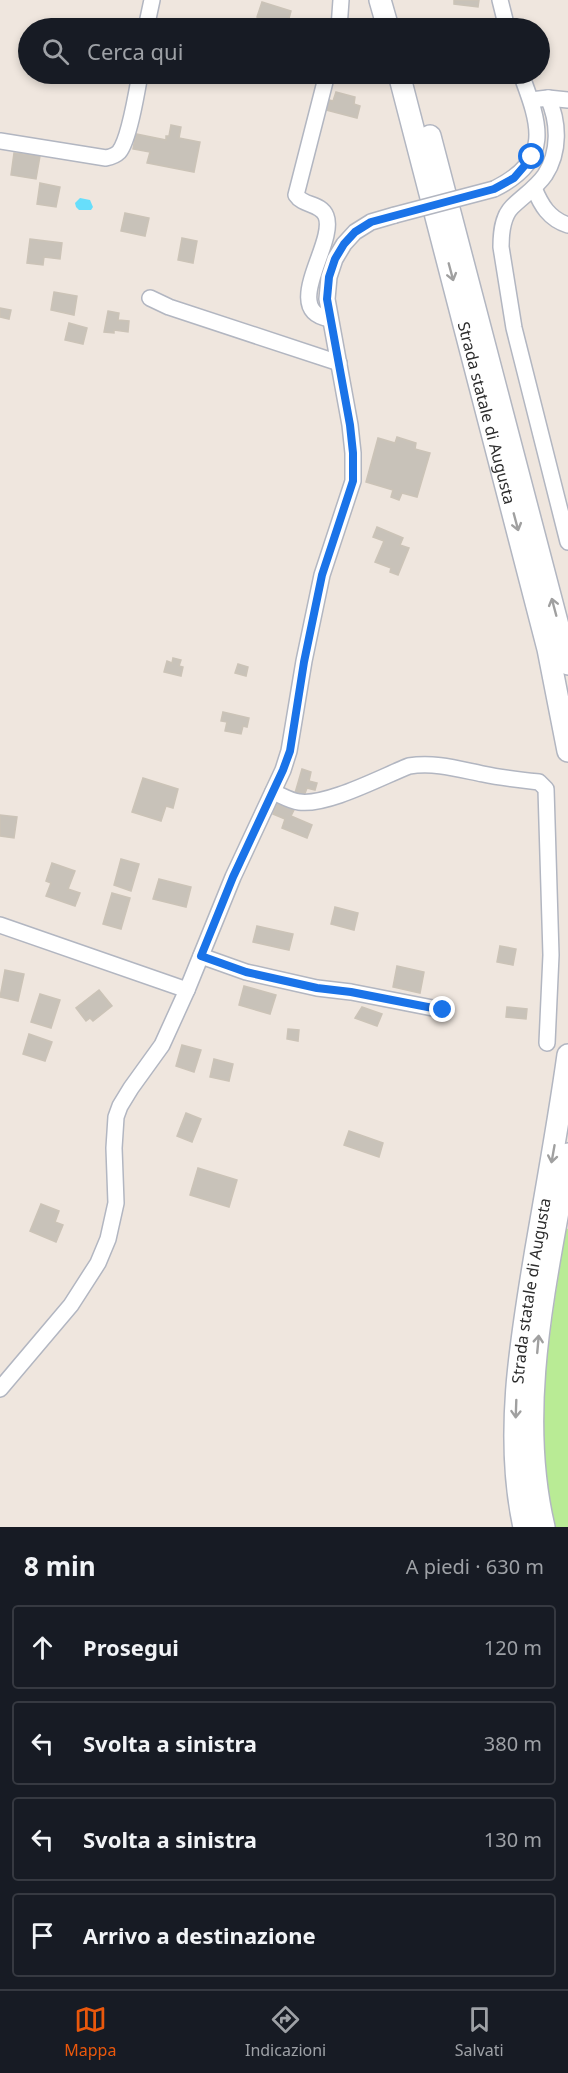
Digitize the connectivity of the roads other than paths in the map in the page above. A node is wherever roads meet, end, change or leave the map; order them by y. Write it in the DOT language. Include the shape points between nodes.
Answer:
graph roads {
  1 [pos="152,0"];
  2 [pos="342,0"];
  3 [pos="380,0"];
  4 [pos="395,0"];
  5 [pos="500,0"];
  6 [pos="148,18"];
  7 [pos="340,18"];
  8 [pos="385,18"];
  9 [pos="400,18"];
  10 [pos="504,18"];
  11 [pos="138,84"];
  12 [pos="324,84"];
  13 [pos="402,84"];
  14 [pos="417,84"];
  15 [pos="525,84"];
  16 [pos="548,98"];
  17 [pos="531,100"];
  18 [pos="568,100"];
  19 [pos="0,141"];
  20 [pos="534,188"];
  21 [pos="568,225"];
  22 [pos="150,298"];
  23 [pos="330,319"];
  24 [pos="339,363"];
  25 [pos="568,542"];
  26 [pos="568,664"];
  27 [pos="568,751"];
  28 [pos="273,792"];
  29 [pos="0,926"];
  30 [pos="201,956"];
  31 [pos="188,990"];
  32 [pos="443,1010"];
  33 [pos="547,1042"];
  34 [pos="568,1055"];
  35 [pos="568,1154"];
  36 [pos="0,1389"];
  37 [pos="524,1527"];
  38 [pos="544,1527"];
  1 -- 6 [label="street"];
  2 -- 7 [label="street"];
  3 -- 8 [label="main road"];
  4 -- 9 [label="main road"];
  5 -- 10 [label="street"];
  11 -- 19 [label="street" via="126,139 115,156 106,159"];
  12 -- 23 [label="street" via="296,195 300,202 320,208 325,214 325,239 309,300 318,317"];
  13 -- 27 [label="main road, Strada statale di Augusta, one-way" via="548,649"];
  26 -- 14 [label="main road, Strada statale di Augusta, one-way"];
  15 -- 17 [label="street"];
  16 -- 17 [label="street"];
  16 -- 18 [label="street"];
  16 -- 20 [label="street" via="554,110 555,147 545,175"];
  17 -- 23 [label="street, bridge" via="537,117 536,144 532,157 514,178 494,189 371,222 355,232 339,251 329,277"];
  20 -- 21 [label="street" via="542,206 558,222"];
  20 -- 25 [label="street" via="511,208 501,234 501,247 514,328"];
  22 -- 24 [label="street"];
  23 -- 24 [label="street"];
  24 -- 28 [label="street" via="353,453 353,481 322,575 290,751"];
  28 -- 30 [label="street"];
  28 -- 33 [label="street" via="295,802 330,798 423,764 539,782 546,789 551,955"];
  29 -- 31 [label="street"];
  30 -- 31 [label="street"];
  30 -- 32 [label="street" via="246,972 317,988"];
  31 -- 36 [label="street" via="162,1045 116,1117 116,1203 98,1263 71,1305"];
  34 -- 37 [label="main road, Strada statale di Augusta, one-way" via="522,1330 516,1430"];
  38 -- 35 [label="main road, Strada statale di Augusta, one-way" via="535,1480 534,1387 538,1332"];
}
